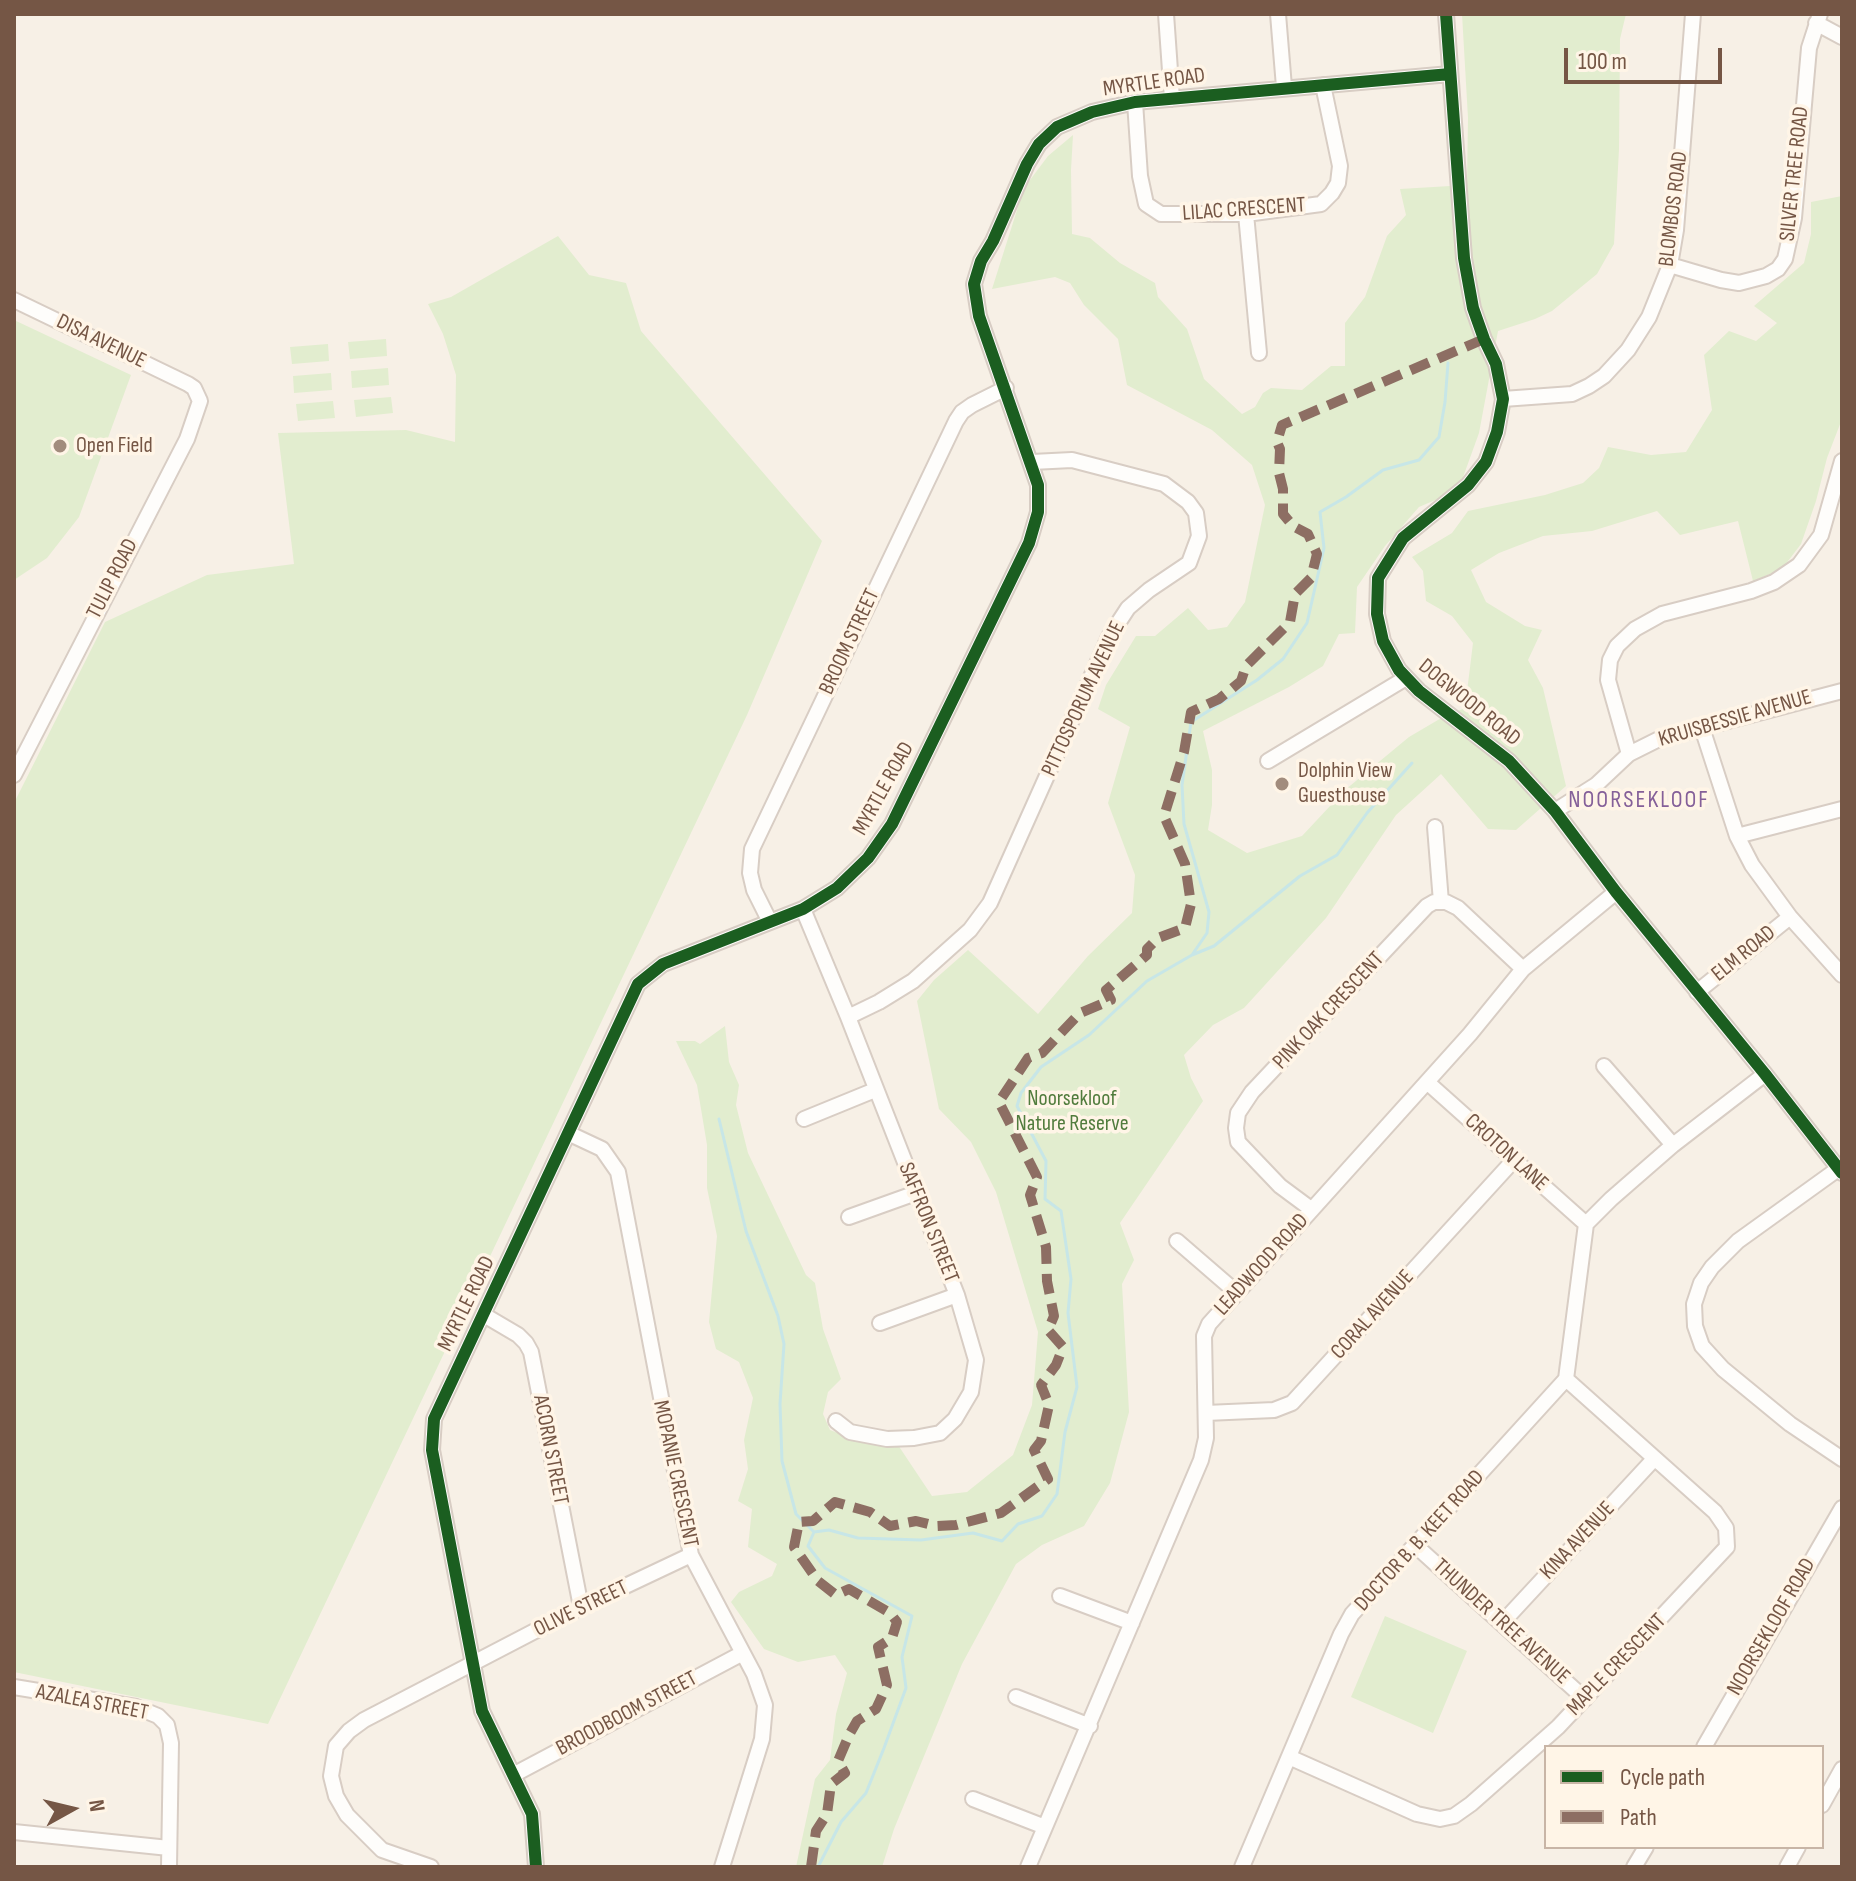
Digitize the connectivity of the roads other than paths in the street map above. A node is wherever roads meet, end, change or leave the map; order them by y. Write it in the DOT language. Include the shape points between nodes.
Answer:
graph roads {
  1 [pos="1166,14"];
  2 [pos="1278,14"];
  3 [pos="1446,14"];
  4 [pos="1693,14"];
  5 [pos="1818,19"];
  6 [pos="1842,37"];
  7 [pos="1450,74"];
  8 [pos="1323,85"];
  9 [pos="1284,87"];
  10 [pos="1172,99"];
  11 [pos="1135,102"];
  12 [pos="1246,214"];
  13 [pos="1670,265"];
  14 [pos="14,300"];
  15 [pos="1259,353"];
  16 [pos="188,384"];
  17 [pos="1006,388"];
  18 [pos="1503,399"];
  19 [pos="1842,461"];
  20 [pos="1032,462"];
  21 [pos="1406,678"];
  22 [pos="1842,691"];
  23 [pos="1702,728"];
  24 [pos="1629,754"];
  25 [pos="1268,761"];
  26 [pos="14,775"];
  27 [pos="1842,809"];
  28 [pos="1555,811"];
  29 [pos="1435,827"];
  30 [pos="1737,836"];
  31 [pos="1616,892"];
  32 [pos="1441,902"];
  33 [pos="803,909"];
  34 [pos="1790,917"];
  35 [pos="770,922"];
  36 [pos="1523,969"];
  37 [pos="1842,975"];
  38 [pos="1697,992"];
  39 [pos="848,1017"];
  40 [pos="1604,1066"];
  41 [pos="1765,1074"];
  42 [pos="1427,1082"];
  43 [pos="875,1090"];
  44 [pos="804,1119"];
  45 [pos="570,1134"];
  46 [pos="1673,1145"];
  47 [pos="1513,1161"];
  48 [pos="1840,1171"];
  49 [pos="916,1193"];
  50 [pos="1311,1209"];
  51 [pos="849,1217"];
  52 [pos="1586,1224"];
  53 [pos="1177,1241"];
  54 [pos="1236,1292"];
  55 [pos="957,1295"];
  56 [pos="484,1315"];
  57 [pos="880,1323"];
  58 [pos="1566,1379"];
  59 [pos="1206,1413"];
  60 [pos="836,1421"];
  61 [pos="1654,1459"];
  62 [pos="1842,1459"];
  63 [pos="1842,1508"];
  64 [pos="1416,1546"];
  65 [pos="691,1555"];
  66 [pos="1060,1596"];
  67 [pos="581,1607"];
  68 [pos="1132,1623"];
  69 [pos="1502,1623"];
  70 [pos="741,1654"];
  71 [pos="472,1664"];
  72 [pos="14,1687"];
  73 [pos="1016,1697"];
  74 [pos="1585,1699"];
  75 [pos="1090,1726"];
  76 [pos="1705,1745"];
  77 [pos="1289,1757"];
  78 [pos="1842,1769"];
  79 [pos="513,1775"];
  80 [pos="973,1799"];
  81 [pos="1824,1801"];
  82 [pos="1045,1827"];
  83 [pos="14,1832"];
  84 [pos="169,1848"];
  85 [pos="1645,1849"];
  86 [pos="1797,1849"];
  87 [pos="1244,1866"];
  88 [pos="169,1867"];
  89 [pos="431,1867"];
  90 [pos="536,1867"];
  91 [pos="722,1867"];
  92 [pos="1028,1867"];
  93 [pos="1634,1867"];
  94 [pos="1787,1867"];
  1 -- 10 [label="street, MYRTLE ROAD"];
  2 -- 9 [label="street"];
  3 -- 7 [label="street, DOGWOOD ROAD"];
  4 -- 13 [label="street, BLOMBOS ROAD"];
  5 -- 6 [label="street"];
  5 -- 13 [label="street, SILVER TREE ROAD" via="1809,48 1794,218 1785,259 1766,276 1739,283"];
  7 -- 8 [label="street, MYRTLE ROAD"];
  7 -- 18 [label="street, DOGWOOD ROAD" via="1464,258 1473,308 1496,364"];
  8 -- 9 [label="street, MYRTLE ROAD"];
  8 -- 12 [label="street, LILAC CRESCENT" via="1340,166 1338,183 1321,204"];
  9 -- 10 [label="street, MYRTLE ROAD"];
  10 -- 11 [label="street, MYRTLE ROAD"];
  11 -- 12 [label="street, LILAC CRESCENT" via="1146,204 1161,214"];
  11 -- 17 [label="street, MYRTLE ROAD" via="1057,127 1039,144 981,261 975,298"];
  12 -- 15 [label="street"];
  13 -- 18 [label="street, BLOMBOS ROAD" via="1649,317 1604,376 1572,394"];
  14 -- 16 [label="street, DISA AVENUE"];
  16 -- 26 [label="street, TULIP ROAD" via="200,401 187,439"];
  17 -- 20 [label="street, MYRTLE ROAD"];
  17 -- 35 [label="street, BROOM STREET" via="972,405 956,421 752,849 754,890"];
  18 -- 21 [label="street, DOGWOOD ROAD" via="1486,462 1468,485 1403,538 1378,578 1383,641"];
  19 -- 24 [label="street" via="1821,535 1799,565 1751,591 1662,614 1617,646 1608,680"];
  20 -- 33 [label="street, MYRTLE ROAD" via="1039,499 1029,543 892,824 837,888"];
  20 -- 39 [label="street, PITTOSPORUM AVENUE" via="1072,460 1164,484 1196,513 1199,536 1189,563 1128,608 1109,637 990,903 970,930 913,981"];
  21 -- 25 [label="street, DOGWOOD ROAD"];
  21 -- 28 [label="street, DOGWOOD ROAD" via="1509,761"];
  22 -- 23 [label="street, KRUISBESSIE AVENUE"];
  23 -- 24 [label="street, KRUISBESSIE AVENUE" via="1659,739"];
  23 -- 30 [label="street"];
  24 -- 28 [label="street, KRUISBESSIE AVENUE" via="1596,785"];
  27 -- 30 [label="street"];
  28 -- 31 [label="street, DOGWOOD ROAD"];
  29 -- 32 [label="street"];
  30 -- 34 [label="street"];
  31 -- 36 [label="street, LEADWOOD ROAD"];
  31 -- 38 [label="street, DOGWOOD ROAD"];
  32 -- 36 [label="street" via="1458,908"];
  32 -- 50 [label="street, PINK OAK CRESCENT" via="1427,906 1240,1107 1236,1128 1241,1147"];
  33 -- 35 [label="street, MYRTLE ROAD"];
  33 -- 39 [label="street, SAFFRON STREET"];
  34 -- 37 [label="street"];
  34 -- 38 [label="street, ELM ROAD"];
  35 -- 45 [label="street, MYRTLE ROAD" via="663,964 638,984"];
  36 -- 42 [label="street, LEADWOOD ROAD"];
  38 -- 41 [label="street, DOGWOOD ROAD"];
  39 -- 43 [label="street, SAFFRON STREET"];
  40 -- 46 [label="street"];
  41 -- 46 [label="street"];
  41 -- 48 [label="street, DOGWOOD ROAD"];
  42 -- 47 [label="street, CROTON LANE"];
  42 -- 50 [label="street, LEADWOOD ROAD"];
  43 -- 44 [label="street"];
  43 -- 49 [label="street, SAFFRON STREET"];
  45 -- 56 [label="street, MYRTLE ROAD"];
  45 -- 65 [label="street, MOPANIE CRESCENT" via="602,1149 620,1180"];
  46 -- 52 [label="street"];
  47 -- 52 [label="street, CROTON LANE"];
  47 -- 59 [label="street, CORAL AVENUE" via="1292,1403 1274,1410"];
  48 -- 62 [label="street" via="1738,1241 1712,1267 1694,1304 1702,1346 1723,1369"];
  49 -- 51 [label="street"];
  49 -- 55 [label="street, SAFFRON STREET"];
  50 -- 54 [label="street, LEADWOOD ROAD"];
  52 -- 58 [label="street"];
  53 -- 54 [label="street"];
  54 -- 59 [label="street, LEADWOOD ROAD" via="1204,1336"];
  55 -- 57 [label="street"];
  55 -- 60 [label="street, SAFFRON STREET" via="976,1360 971,1392 955,1419 940,1433 887,1439 850,1432"];
  56 -- 67 [label="street, ACORN STREET" via="518,1335 531,1352"];
  56 -- 71 [label="street, MYRTLE ROAD" via="434,1419 431,1439"];
  58 -- 61 [label="street, MAPLE CRESCENT"];
  58 -- 64 [label="street, DOCTOR B. B. KEET ROAD"];
  59 -- 68 [label="street, LEADWOOD ROAD" via="1201,1460"];
  61 -- 69 [label="street, KINA AVENUE"];
  61 -- 74 [label="street, MAPLE CRESCENT" via="1721,1519 1727,1547"];
  63 -- 76 [label="street, NOORSEKLOOF ROAD"];
  64 -- 69 [label="street, THUNDER TREE AVENUE"];
  64 -- 77 [label="street, DOCTOR B. B. KEET ROAD" via="1352,1614"];
  65 -- 67 [label="street, OLIVE STREET"];
  65 -- 70 [label="street, MOPANIE CRESCENT"];
  66 -- 68 [label="street"];
  67 -- 71 [label="street, OLIVE STREET"];
  68 -- 75 [label="street, LEADWOOD ROAD"];
  69 -- 74 [label="street, THUNDER TREE AVENUE"];
  70 -- 79 [label="street, BROODBOOM STREET"];
  70 -- 91 [label="street, MOPANIE CRESCENT" via="761,1690 765,1720"];
  71 -- 79 [label="street, MYRTLE ROAD" via="482,1711"];
  71 -- 89 [label="street, OLIVE STREET" via="364,1720 336,1746 331,1760 336,1796 363,1834 382,1850"];
  72 -- 84 [label="street, AZALEA STREET" via="136,1707 167,1725"];
  73 -- 75 [label="street"];
  74 -- 77 [label="street, MAPLE CRESCENT" via="1471,1804 1448,1818 1417,1814"];
  75 -- 82 [label="street, LEADWOOD ROAD"];
  77 -- 87 [label="street, DOCTOR B. B. KEET ROAD"];
  78 -- 81 [label="street"];
  79 -- 90 [label="street, MYRTLE ROAD" via="532,1814"];
  80 -- 82 [label="street"];
  82 -- 92 [label="street, LEADWOOD ROAD"];
  83 -- 84 [label="street"];
  84 -- 88 [label="street"];
  85 -- 93 [label="street"];
  86 -- 94 [label="street"];
}
